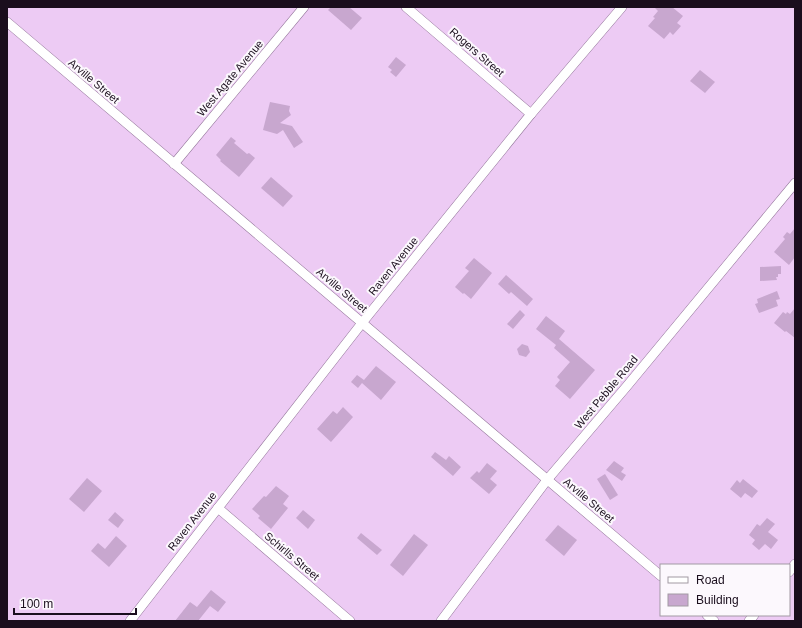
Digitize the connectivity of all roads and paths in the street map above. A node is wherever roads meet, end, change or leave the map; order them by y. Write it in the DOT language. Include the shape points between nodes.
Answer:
graph roads {
  1 [pos="304,7"];
  2 [pos="406,7"];
  3 [pos="622,7"];
  4 [pos="7,22"];
  5 [pos="531,114"];
  6 [pos="174,164"];
  7 [pos="795,183"];
  8 [pos="362,323"];
  9 [pos="548,480"];
  10 [pos="218,508"];
  11 [pos="660,575"];
  12 [pos="130,621"];
  13 [pos="350,621"];
  14 [pos="441,621"];
  1 -- 6 [label="street, West Agate Avenue"];
  2 -- 5 [label="street, Rogers Street"];
  3 -- 5 [label="street, Raven Avenue"];
  4 -- 6 [label="street, Arville Street"];
  5 -- 8 [label="street, Raven Avenue"];
  6 -- 8 [label="street, Arville Street"];
  7 -- 9 [label="street, West Pebble Road"];
  8 -- 9 [label="street, Arville Street"];
  8 -- 10 [label="street, Raven Avenue"];
  9 -- 11 [label="street, Arville Street"];
  9 -- 14 [label="street, West Pebble Road"];
  10 -- 12 [label="street, Raven Avenue"];
  10 -- 13 [label="street, Schirlls Street"];
}
